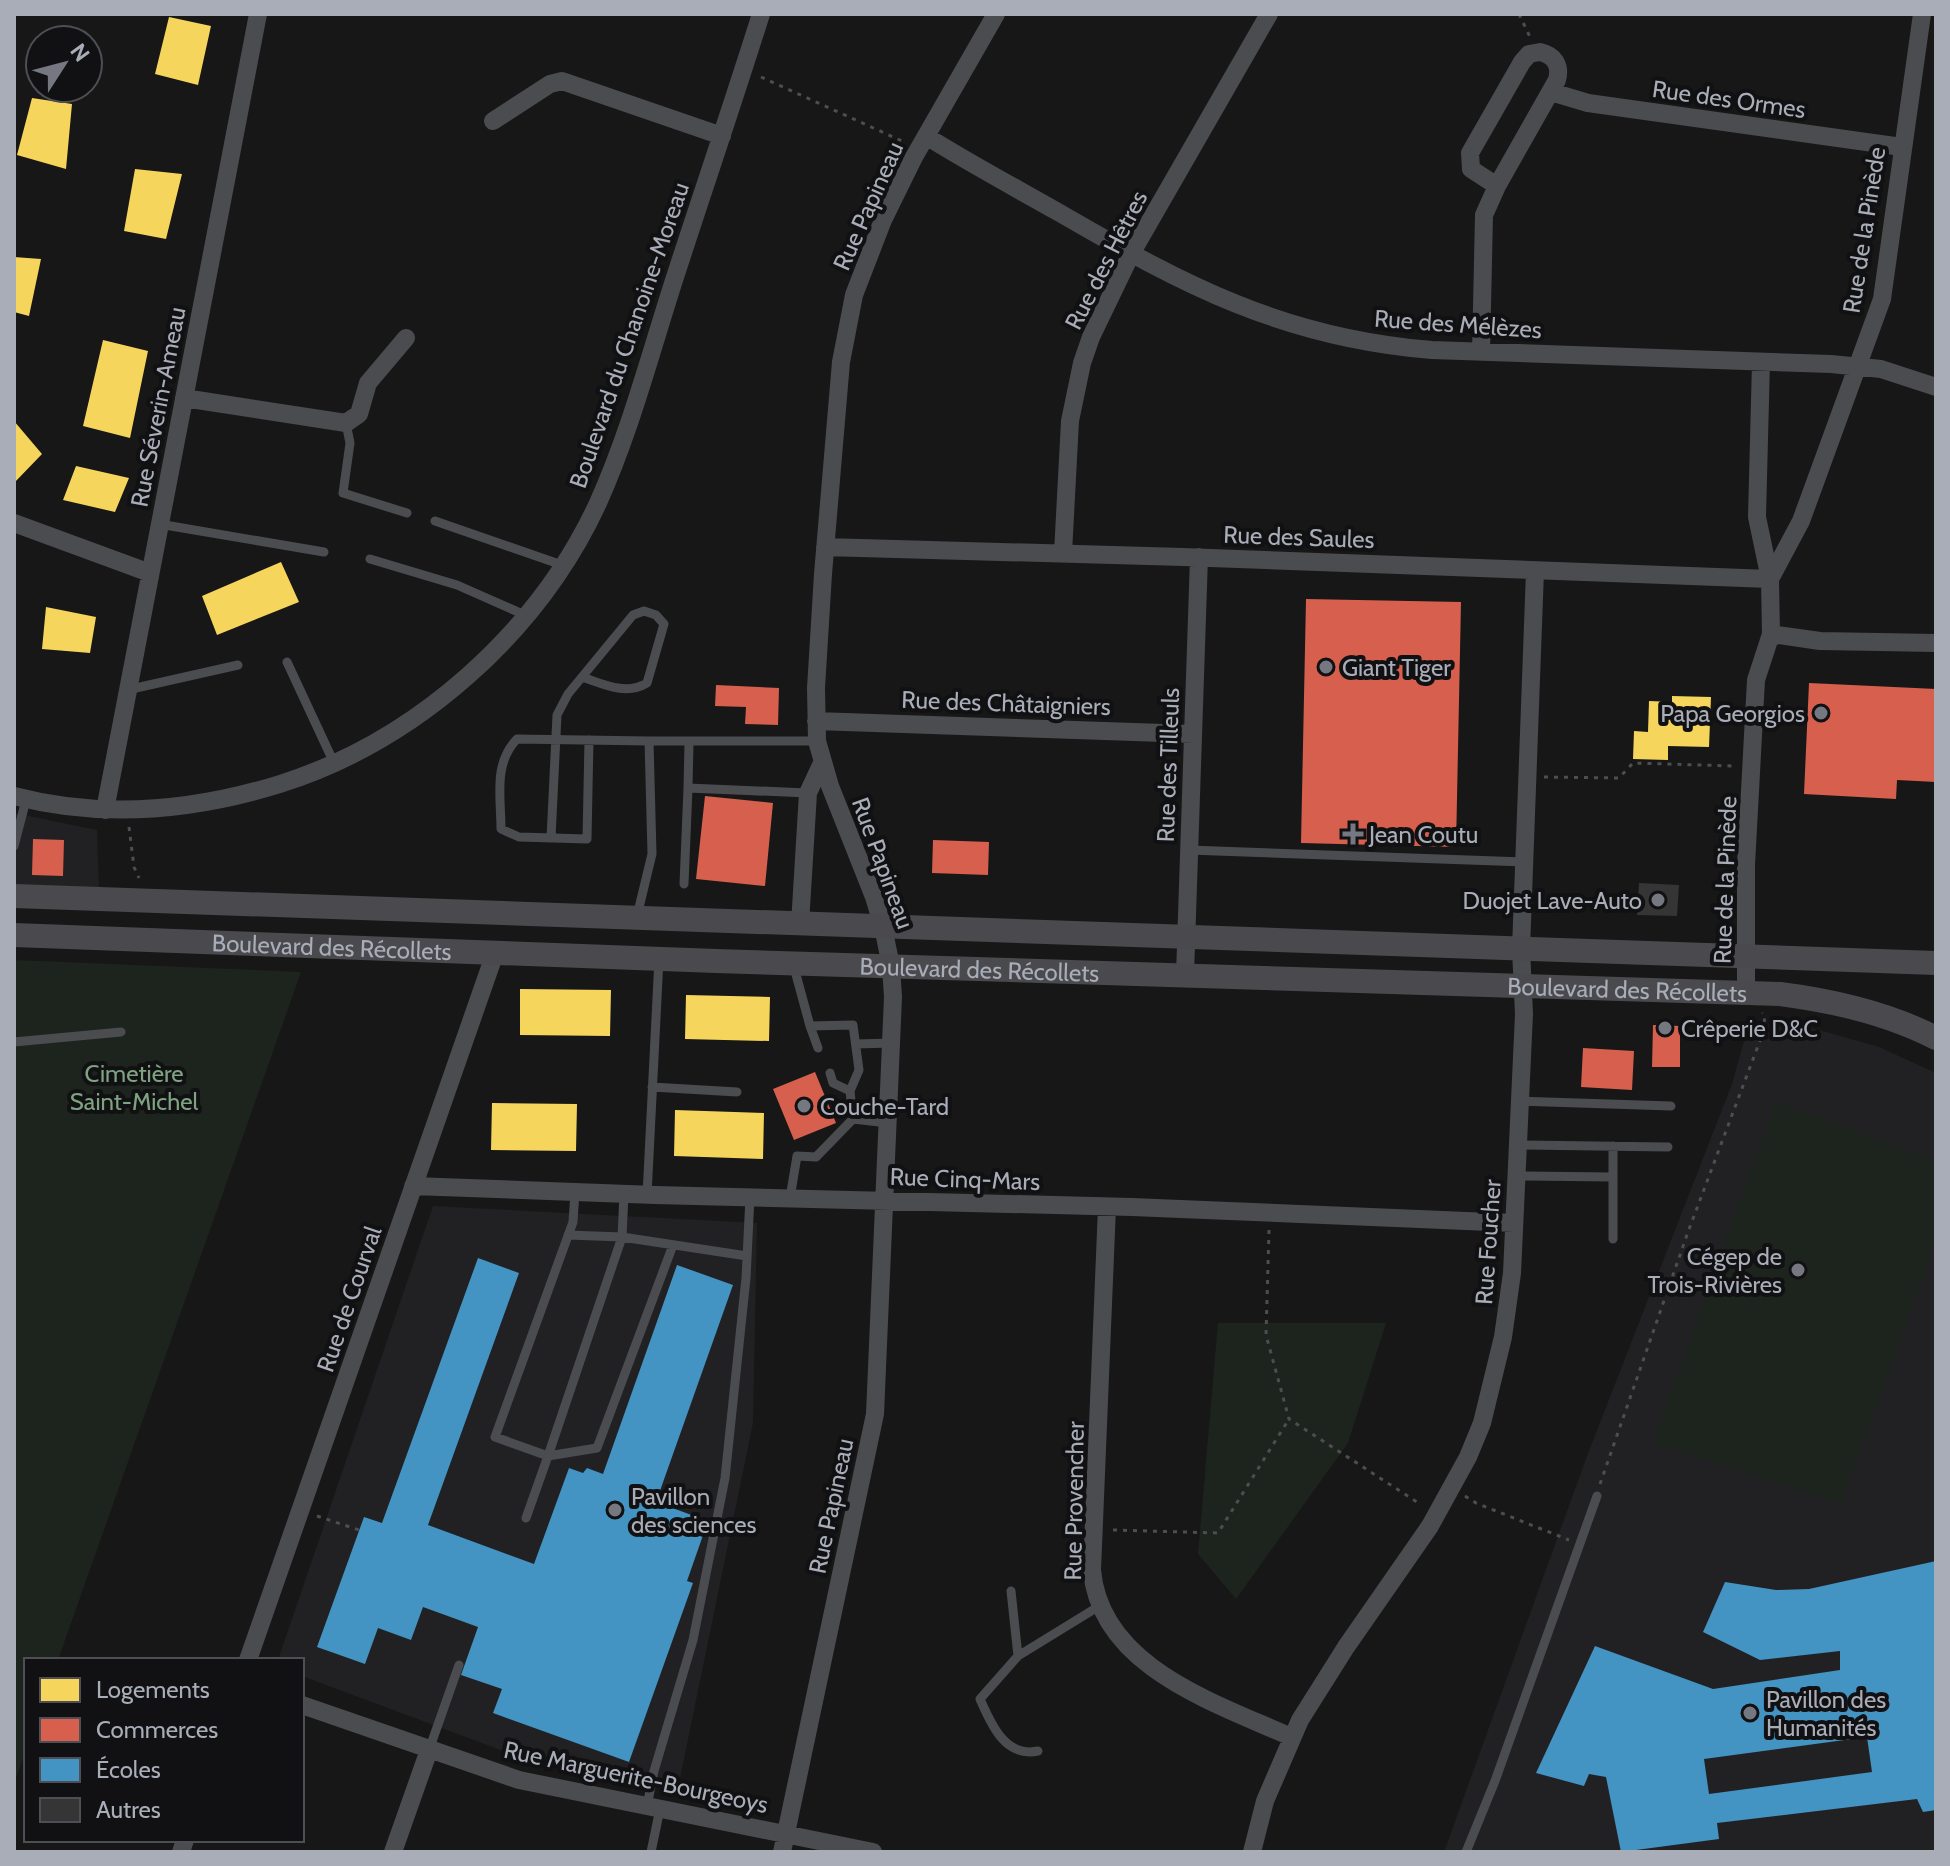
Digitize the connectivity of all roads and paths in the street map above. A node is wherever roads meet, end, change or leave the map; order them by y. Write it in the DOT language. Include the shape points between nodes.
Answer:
graph roads {
  1 [pos="258,14"];
  2 [pos="761,14"];
  3 [pos="996,14"];
  4 [pos="1269,14"];
  5 [pos="1519,14"];
  6 [pos="1922,14"];
  7 [pos="1530,34"];
  8 [pos="744,67"];
  9 [pos="1551,92"];
  10 [pos="493,121"];
  11 [pos="722,136"];
  12 [pos="926,136"];
  13 [pos="902,141"];
  14 [pos="1902,147"];
  15 [pos="1497,186"];
  16 [pos="1131,254"];
  17 [pos="406,338"];
  18 [pos="1481,352"];
  19 [pos="1761,362"];
  20 [pos="1859,367"];
  21 [pos="1936,387"];
  22 [pos="184,398"];
  23 [pos="346,423"];
  24 [pos="407,513"];
  25 [pos="435,521"];
  26 [pos="14,523"];
  27 [pos="159,524"];
  28 [pos="825,547"];
  29 [pos="324,552"];
  30 [pos="1063,553"];
  31 [pos="1199,557"];
  32 [pos="370,559"];
  33 [pos="562,565"];
  34 [pos="1535,571"];
  35 [pos="150,573"];
  36 [pos="1770,579"];
  37 [pos="525,615"];
  38 [pos="1771,634"];
  39 [pos="1936,643"];
  40 [pos="287,662"];
  41 [pos="238,665"];
  42 [pos="582,677"];
  43 [pos="127,690"];
  44 [pos="816,721"];
  45 [pos="1193,734"];
  46 [pos="555,740"];
  47 [pos="589,740"];
  48 [pos="649,741"];
  49 [pos="817,741"];
  50 [pos="689,743"];
  51 [pos="334,763"];
  52 [pos="822,763"];
  53 [pos="1753,767"];
  54 [pos="1527,777"];
  55 [pos="688,788"];
  56 [pos="808,793"];
  57 [pos="20,798"];
  58 [pos="105,810"];
  59 [pos="127,812"];
  60 [pos="551,838"];
  61 [pos="14,846"];
  62 [pos="1189,850"];
  63 [pos="1525,862"];
  64 [pos="684,884"];
  65 [pos="14,896"];
  66 [pos="146,901"];
  67 [pos="636,919"];
  68 [pos="800,924"];
  69 [pos="883,927"];
  70 [pos="14,935"];
  71 [pos="1186,937"];
  72 [pos="1521,949"];
  73 [pos="495,953"];
  74 [pos="1746,957"];
  75 [pos="659,959"];
  76 [pos="793,963"];
  77 [pos="1936,963"];
  78 [pos="891,966"];
  79 [pos="1185,975"];
  80 [pos="1523,986"];
  81 [pos="1754,1002"];
  82 [pos="810,1026"];
  83 [pos="121,1032"];
  84 [pos="1936,1038"];
  85 [pos="14,1042"];
  86 [pos="891,1043"];
  87 [pos="856,1044"];
  88 [pos="818,1048"];
  89 [pos="830,1073"];
  90 [pos="652,1087"];
  91 [pos="850,1091"];
  92 [pos="737,1092"];
  93 [pos="1520,1101"];
  94 [pos="1671,1106"];
  95 [pos="853,1119"];
  96 [pos="888,1123"];
  97 [pos="1518,1145"];
  98 [pos="1613,1146"];
  99 [pos="1668,1147"];
  100 [pos="1517,1176"];
  101 [pos="1613,1177"];
  102 [pos="413,1186"];
  103 [pos="575,1192"];
  104 [pos="624,1194"];
  105 [pos="647,1195"];
  106 [pos="750,1197"];
  107 [pos="790,1198"];
  108 [pos="885,1200"];
  109 [pos="1107,1207"];
  110 [pos="1269,1214"];
  111 [pos="1514,1223"];
  112 [pos="568,1235"];
  113 [pos="622,1237"];
  114 [pos="1613,1239"];
  115 [pos="673,1245"];
  116 [pos="747,1256"];
  117 [pos="1289,1419"];
  118 [pos="548,1456"];
  119 [pos="1452,1487"];
  120 [pos="1597,1496"];
  121 [pos="301,1510"];
  122 [pos="1436,1516"];
  123 [pos="526,1518"];
  124 [pos="359,1530"];
  125 [pos="1094,1530"];
  126 [pos="1581,1542"];
  127 [pos="1011,1591"];
  128 [pos="1101,1605"];
  129 [pos="1018,1656"];
  130 [pos="249,1658"];
  131 [pos="459,1665"];
  132 [pos="304,1706"];
  133 [pos="1291,1737"];
  134 [pos="429,1750"];
  135 [pos="1038,1751"];
  136 [pos="654,1807"];
  137 [pos="784,1843"];
  138 [pos="393,1852"];
  139 [pos="651,1852"];
  140 [pos="873,1852"];
  141 [pos="1252,1852"];
  142 [pos="1466,1852"];
  1 -- 22 [label="street, Rue Séverin-Ameau"];
  2 -- 8 [label="street, Boulevard du Chanoine-Moreau"];
  3 -- 12 [label="street, Rue Papineau"];
  4 -- 16 [label="street, Rue des Hêtres"];
  5 -- 7 [label="path"];
  6 -- 14 [label="street, Rue de la Pinède"];
  8 -- 11 [label="street, Boulevard du Chanoine-Moreau"];
  8 -- 13 [label="path"];
  9 -- 14 [label="street, Rue des Ormes" via="1588,103"];
  9 -- 15 [label="street"];
  9 -- 15 [label="street" via="1557,64 1545,53 1529,54 1470,153 1471,169"];
  10 -- 11 [label="street" via="562,81"];
  11 -- 33 [label="street, Boulevard du Chanoine-Moreau" via="608,479"];
  12 -- 16 [label="street, Rue des Mélèzes"];
  12 -- 28 [label="street, Rue Papineau" via="873,243 849,318"];
  14 -- 20 [label="street, Rue de la Pinède" via="1884,287"];
  15 -- 18 [label="street" via="1484,215"];
  16 -- 18 [label="street, Rue des Mélèzes" via="1223,300 1298,326 1377,344"];
  16 -- 30 [label="street, Rue des Hêtres" via="1091,337 1074,395"];
  17 -- 23 [label="street" via="368,383 359,414"];
  18 -- 19 [label="street, Rue des Mélèzes"];
  19 -- 20 [label="street, Rue des Mélèzes"];
  19 -- 36 [label="street, Rue de la Pinède" via="1757,517"];
  20 -- 21 [label="street, Rue des Mélèzes"];
  20 -- 36 [label="street, Rue de la Pinède" via="1801,521"];
  22 -- 23 [label="street"];
  22 -- 27 [label="street, Rue Séverin-Ameau"];
  23 -- 24 [label="lane" via="350,443 343,493"];
  25 -- 33 [label="lane"];
  26 -- 35 [label="street"];
  27 -- 29 [label="lane"];
  27 -- 35 [label="street, Rue Séverin-Ameau"];
  28 -- 30 [label="street, Rue des Saules"];
  28 -- 44 [label="street, Rue Papineau"];
  30 -- 31 [label="street, Rue des Saules"];
  31 -- 34 [label="street, Rue des Saules"];
  31 -- 45 [label="street, Rue des Tilleuls"];
  32 -- 37 [label="lane" via="457,585"];
  33 -- 37 [label="street, Boulevard du Chanoine-Moreau"];
  34 -- 36 [label="street, Rue des Saules"];
  34 -- 54 [label="street, Rue Foucher"];
  35 -- 43 [label="street, Rue Séverin-Ameau"];
  36 -- 38 [label="street, Rue de la Pinède"];
  37 -- 51 [label="street, Boulevard du Chanoine-Moreau" via="436,701"];
  38 -- 39 [label="street" via="1820,641"];
  38 -- 53 [label="street, Rue de la Pinède" via="1756,680"];
  40 -- 51 [label="lane"];
  41 -- 43 [label="lane"];
  42 -- 42 [label="lane" via="633,615 644,611 664,624 647,683 627,690"];
  42 -- 46 [label="lane" via="557,715"];
  43 -- 58 [label="street, Rue Séverin-Ameau"];
  44 -- 45 [label="street, Rue des Châtaigniers"];
  44 -- 49 [label="street, Rue Papineau"];
  45 -- 62 [label="street, Rue des Tilleuls"];
  46 -- 47 [label="lane"];
  46 -- 60 [label="lane"];
  46 -- 60 [label="lane" via="517,739 500,766 501,829 519,837"];
  47 -- 48 [label="lane"];
  47 -- 60 [label="lane" via="587,839"];
  48 -- 50 [label="lane"];
  48 -- 67 [label="lane" via="652,854"];
  49 -- 50 [label="lane"];
  49 -- 52 [label="street, Rue Papineau"];
  50 -- 55 [label="lane"];
  51 -- 59 [label="street, Boulevard du Chanoine-Moreau" via="252,792"];
  52 -- 56 [label="street"];
  52 -- 69 [label="street, Rue Papineau"];
  53 -- 54 [label="path" via="1633,763 1619,778"];
  53 -- 74 [label="street, Rue de la Pinède"];
  54 -- 63 [label="street, Rue Foucher"];
  55 -- 56 [label="lane"];
  55 -- 64 [label="lane"];
  56 -- 68 [label="street"];
  57 -- 58 [label="street, Boulevard du Chanoine-Moreau"];
  57 -- 61 [label="lane"];
  58 -- 59 [label="street, Boulevard du Chanoine-Moreau"];
  59 -- 66 [label="path" via="134,867"];
  62 -- 63 [label="lane"];
  62 -- 71 [label="street, Rue des Tilleuls"];
  63 -- 72 [label="street, Rue Foucher"];
  65 -- 66 [label="main road, Boulevard des Récollets"];
  66 -- 67 [label="main road, Boulevard des Récollets"];
  67 -- 68 [label="main road, Boulevard des Récollets"];
  68 -- 69 [label="main road, Boulevard des Récollets"];
  69 -- 71 [label="main road, Boulevard des Récollets"];
  69 -- 78 [label="street, Rue Papineau"];
  70 -- 73 [label="main road, Boulevard des Récollets"];
  71 -- 72 [label="main road, Boulevard des Récollets"];
  71 -- 79 [label="street, Rue des Tilleuls"];
  72 -- 74 [label="main road, Boulevard des Récollets"];
  72 -- 80 [label="street, Rue Foucher"];
  73 -- 75 [label="main road, Boulevard des Récollets"];
  73 -- 102 [label="street, Rue de Courval"];
  74 -- 77 [label="main road, Boulevard des Récollets"];
  74 -- 81 [label="street, Rue de la Pinède"];
  75 -- 76 [label="main road, Boulevard des Récollets"];
  75 -- 90 [label="lane"];
  76 -- 78 [label="main road, Boulevard des Récollets"];
  76 -- 82 [label="lane"];
  78 -- 79 [label="main road, Boulevard des Récollets"];
  78 -- 86 [label="street, Rue Papineau"];
  79 -- 80 [label="main road, Boulevard des Récollets"];
  80 -- 81 [label="main road, Boulevard des Récollets"];
  80 -- 93 [label="street, Rue Foucher"];
  81 -- 84 [label="main road, Boulevard des Récollets" via="1799,996 1854,1006"];
  81 -- 120 [label="path" via="1765,1017 1761,1038"];
  82 -- 87 [label="lane" via="853,1025"];
  82 -- 88 [label="lane"];
  83 -- 85 [label="lane"];
  86 -- 87 [label="lane"];
  86 -- 96 [label="street, Rue Papineau"];
  87 -- 91 [label="lane" via="859,1070"];
  89 -- 91 [label="lane" via="833,1083"];
  90 -- 92 [label="lane"];
  90 -- 105 [label="lane"];
  91 -- 95 [label="lane"];
  93 -- 94 [label="lane"];
  93 -- 97 [label="street, Rue Foucher"];
  95 -- 96 [label="lane"];
  95 -- 107 [label="lane" via="816,1157 797,1156"];
  96 -- 108 [label="street, Rue Papineau"];
  97 -- 98 [label="lane"];
  97 -- 100 [label="street, Rue Foucher"];
  98 -- 99 [label="lane"];
  98 -- 101 [label="lane"];
  100 -- 101 [label="lane"];
  100 -- 111 [label="street, Rue Foucher"];
  101 -- 114 [label="lane"];
  102 -- 103 [label="street, Rue Cinq-Mars"];
  102 -- 121 [label="street, Rue de Courval"];
  103 -- 104 [label="street, Rue Cinq-Mars"];
  103 -- 112 [label="lane"];
  104 -- 105 [label="street, Rue Cinq-Mars"];
  104 -- 113 [label="lane"];
  105 -- 106 [label="street, Rue Cinq-Mars"];
  106 -- 107 [label="street, Rue Cinq-Mars"];
  106 -- 116 [label="lane"];
  107 -- 108 [label="street, Rue Cinq-Mars"];
  108 -- 109 [label="street, Rue Cinq-Mars"];
  108 -- 137 [label="street, Rue Papineau" via="875,1414"];
  109 -- 110 [label="street, Rue Cinq-Mars"];
  109 -- 125 [label="street, Rue Provencher"];
  110 -- 111 [label="street, Rue Cinq-Mars"];
  110 -- 117 [label="path" via="1266,1335"];
  111 -- 119 [label="street, Rue Foucher" via="1509,1298 1497,1363 1478,1433"];
  112 -- 113 [label="lane"];
  112 -- 118 [label="lane" via="495,1437"];
  113 -- 115 [label="lane"];
  113 -- 118 [label="lane"];
  115 -- 116 [label="lane"];
  115 -- 118 [label="lane" via="597,1448"];
  116 -- 136 [label="lane" via="725,1478 693,1640 654,1771"];
  117 -- 122 [label="path"];
  117 -- 125 [label="path" via="1218,1533"];
  118 -- 123 [label="lane"];
  119 -- 122 [label="street, Rue Foucher"];
  119 -- 126 [label="path" via="1476,1503"];
  120 -- 126 [label="lane"];
  121 -- 124 [label="path"];
  121 -- 130 [label="street, Rue de Courval"];
  122 -- 133 [label="street, Rue Foucher"];
  125 -- 128 [label="street, Rue Provencher" via="1093,1578"];
  126 -- 142 [label="lane"];
  127 -- 129 [label="lane"];
  128 -- 129 [label="lane"];
  128 -- 133 [label="street, Rue Provencher" via="1119,1635 1154,1671"];
  129 -- 135 [label="lane" via="980,1699 1000,1738 1012,1748"];
  131 -- 134 [label="lane"];
  132 -- 134 [label="street, Rue Marguerite-Bourgeoys"];
  133 -- 141 [label="street, Rue Foucher" via="1265,1801"];
  134 -- 136 [label="street, Rue Marguerite-Bourgeoys" via="519,1780"];
  134 -- 138 [label="street"];
  136 -- 137 [label="street, Rue Marguerite-Bourgeoys"];
  136 -- 139 [label="lane"];
  137 -- 140 [label="street, Rue Marguerite-Bourgeoys"];
}
